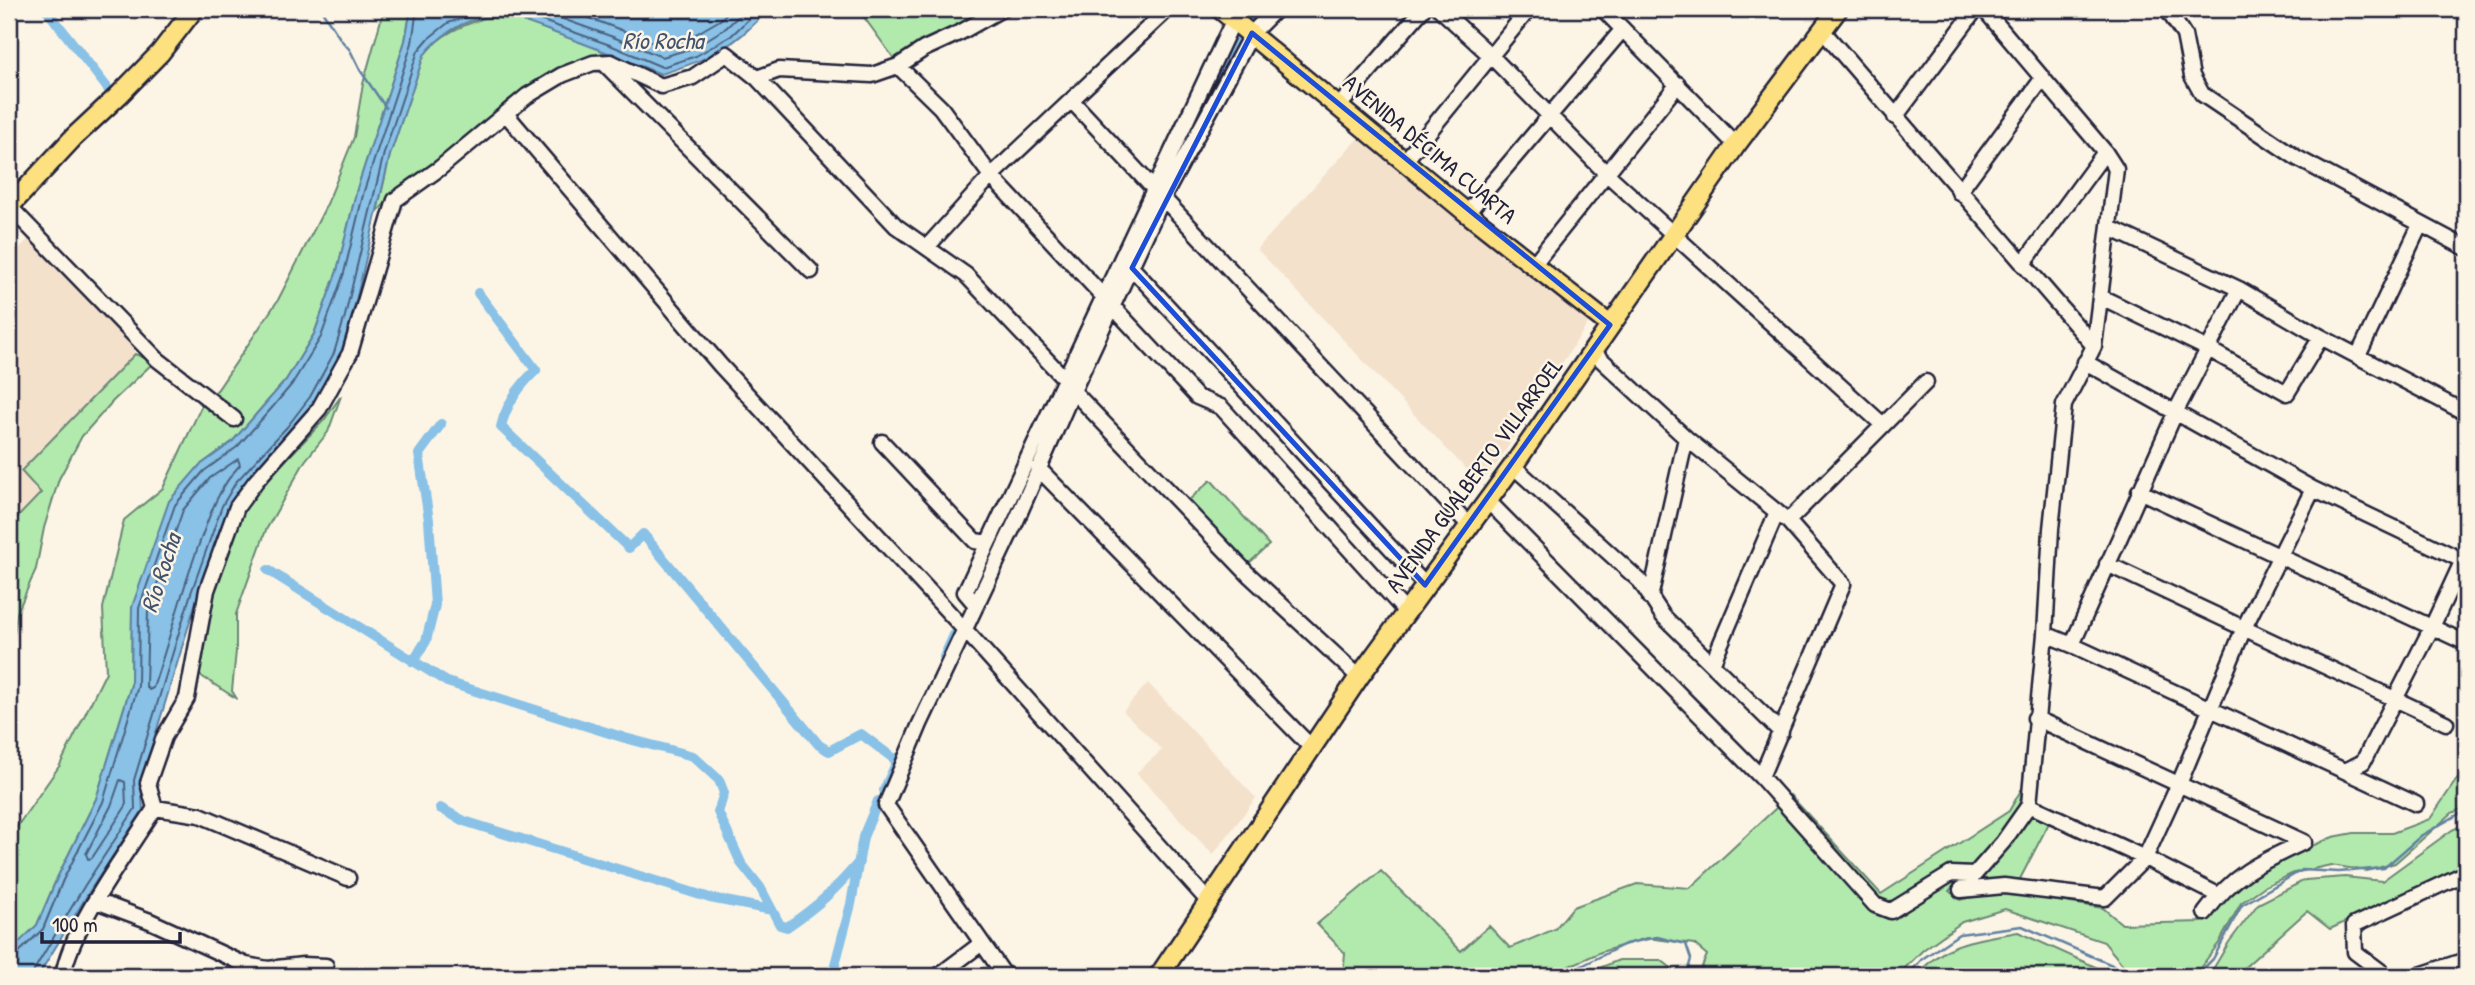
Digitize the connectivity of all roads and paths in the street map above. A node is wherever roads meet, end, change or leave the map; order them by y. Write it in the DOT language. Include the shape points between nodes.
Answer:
graph roads {
  1 [pos="194,9"];
  2 [pos="1002,9"];
  3 [pos="1168,9"];
  4 [pos="1276,9"];
  5 [pos="1423,9"];
  6 [pos="1440,9"];
  7 [pos="1529,9"];
  8 [pos="1603,9"];
  9 [pos="1838,9"];
  10 [pos="1976,9"];
  11 [pos="1984,9"];
  12 [pos="2167,9"];
  13 [pos="1227,14"];
  14 [pos="1623,29"];
  15 [pos="1822,30"];
  16 [pos="1252,33"];
  17 [pos="1491,56"];
  18 [pos="604,63"];
  19 [pos="898,66"];
  20 [pos="757,78"];
  21 [pos="2043,78"];
  22 [pos="1678,84"];
  23 [pos="1073,101"];
  24 [pos="1339,106"];
  25 [pos="506,114"];
  26 [pos="1550,115"];
  27 [pos="1895,117"];
  28 [pos="1736,145"];
  29 [pos="2105,152"];
  30 [pos="1405,161"];
  31 [pos="1606,173"];
  32 [pos="991,176"];
  33 [pos="1959,192"];
  34 [pos="1158,193"];
  35 [pos="9,207"];
  36 [pos="1467,213"];
  37 [pos="2420,225"];
  38 [pos="2110,228"];
  39 [pos="1673,234"];
  40 [pos="927,247"];
  41 [pos="2466,248"];
  42 [pos="2023,264"];
  43 [pos="1533,265"];
  44 [pos="1132,268"];
  45 [pos="811,271"];
  46 [pos="2239,289"];
  47 [pos="2101,298"];
  48 [pos="1109,301"];
  49 [pos="1610,325"];
  50 [pos="2321,337"];
  51 [pos="2094,346"];
  52 [pos="2208,349"];
  53 [pos="1593,352"];
  54 [pos="2358,356"];
  55 [pos="2085,362"];
  56 [pos="1926,382"];
  57 [pos="1069,385"];
  58 [pos="2176,411"];
  59 [pos="2466,413"];
  60 [pos="234,419"];
  61 [pos="1884,425"];
  62 [pos="1686,438"];
  63 [pos="883,442"];
  64 [pos="1513,466"];
  65 [pos="1038,468"];
  66 [pos="2313,489"];
  67 [pos="2139,491"];
  68 [pos="1487,500"];
  69 [pos="1782,517"];
  70 [pos="1469,525"];
  71 [pos="988,543"];
  72 [pos="2279,555"];
  73 [pos="2465,561"];
  74 [pos="2107,564"];
  75 [pos="1425,585"];
  76 [pos="1650,598"];
  77 [pos="976,605"];
  78 [pos="1406,611"];
  79 [pos="2432,627"];
  80 [pos="2244,628"];
  81 [pos="965,630"];
  82 [pos="2045,634"];
  83 [pos="2466,643"];
  84 [pos="2072,645"];
  85 [pos="1712,664"];
  86 [pos="1359,677"];
  87 [pos="2396,699"];
  88 [pos="2210,710"];
  89 [pos="2035,718"];
  90 [pos="2446,723"];
  91 [pos="1781,732"];
  92 [pos="1313,749"];
  93 [pos="2345,771"];
  94 [pos="1761,777"];
  95 [pos="2179,784"];
  96 [pos="2416,804"];
  97 [pos="2029,805"];
  98 [pos="155,808"];
  99 [pos="2145,858"];
  100 [pos="2466,873"];
  101 [pos="1974,874"];
  102 [pos="348,878"];
  103 [pos="2218,895"];
  104 [pos="96,901"];
  105 [pos="1209,902"];
  106 [pos="2205,913"];
  107 [pos="982,943"];
  108 [pos="2466,960"];
  109 [pos="327,966"];
  110 [pos="63,976"];
  111 [pos="938,976"];
  112 [pos="1005,976"];
  113 [pos="1159,976"];
  114 [pos="2387,976"];
  115 [pos="2417,976"];
  1 -- 35 [label="main road" via="160,53"];
  2 -- 19 [label="street"];
  3 -- 23 [label="street"];
  4 -- 16 [label="street"];
  5 -- 24 [label="street"];
  6 -- 17 [label="street"];
  7 -- 17 [label="street"];
  8 -- 14 [label="street"];
  9 -- 15 [label="main road, AVENIDA GUALBERTO VILLARROEL"];
  10 -- 27 [label="street"];
  11 -- 21 [label="street"];
  12 -- 37 [label="street" via="2184,35 2192,76 2202,94 2297,158"];
  13 -- 16 [label="main road, AVENIDA DÉCIMA CUARTA"];
  13 -- 34 [label="street"];
  14 -- 22 [label="street"];
  14 -- 26 [label="street"];
  15 -- 27 [label="street"];
  15 -- 28 [label="main road, AVENIDA GUALBERTO VILLARROEL"];
  16 -- 24 [label="main road, AVENIDA DÉCIMA CUARTA"];
  16 -- 34 [label="street"];
  17 -- 26 [label="street"];
  17 -- 30 [label="street"];
  18 -- 20 [label="street" via="611,62 661,86 693,77 727,54"];
  18 -- 25 [label="street" via="562,75"];
  18 -- 45 [label="street"];
  19 -- 20 [label="street" via="872,75 779,70"];
  19 -- 32 [label="street" via="940,108"];
  20 -- 40 [label="street" via="896,226"];
  21 -- 29 [label="street"];
  21 -- 33 [label="street"];
  22 -- 28 [label="street"];
  22 -- 31 [label="street"];
  23 -- 32 [label="street"];
  23 -- 34 [label="street"];
  24 -- 30 [label="main road, AVENIDA DÉCIMA CUARTA"];
  25 -- 81 [label="street" via="720,365"];
  25 -- 98 [label="street" via="395,200 350,353 319,409 237,507 206,590 187,698 164,737 148,783"];
  26 -- 31 [label="street"];
  26 -- 36 [label="street"];
  27 -- 33 [label="street"];
  28 -- 39 [label="main road, AVENIDA GUALBERTO VILLARROEL"];
  29 -- 38 [label="street" via="2116,169"];
  29 -- 42 [label="street"];
  30 -- 36 [label="main road, AVENIDA DÉCIMA CUARTA"];
  31 -- 39 [label="street"];
  31 -- 43 [label="street"];
  32 -- 40 [label="street"];
  32 -- 48 [label="street"];
  33 -- 42 [label="street"];
  34 -- 44 [label="street"];
  34 -- 48 [label="street"];
  34 -- 70 [label="street"];
  35 -- 60 [label="street" via="157,359"];
  36 -- 43 [label="main road, AVENIDA DÉCIMA CUARTA"];
  37 -- 41 [label="street"];
  37 -- 54 [label="street"];
  38 -- 46 [label="street"];
  38 -- 47 [label="street"];
  39 -- 49 [label="main road, AVENIDA GUALBERTO VILLARROEL"];
  39 -- 61 [label="street"];
  40 -- 57 [label="street" via="966,275"];
  42 -- 51 [label="street"];
  43 -- 49 [label="main road, AVENIDA DÉCIMA CUARTA"];
  44 -- 48 [label="street"];
  44 -- 75 [label="street"];
  46 -- 50 [label="street"];
  46 -- 52 [label="street"];
  47 -- 51 [label="street"];
  47 -- 52 [label="street"];
  48 -- 57 [label="street"];
  48 -- 78 [label="street" via="1197,397 1221,407"];
  49 -- 53 [label="main road, AVENIDA GUALBERTO VILLARROEL"];
  50 -- 52 [label="street" via="2287,393"];
  50 -- 54 [label="street"];
  51 -- 55 [label="street"];
  52 -- 58 [label="street"];
  53 -- 62 [label="street"];
  53 -- 64 [label="main road, AVENIDA GUALBERTO VILLARROEL"];
  54 -- 59 [label="street"];
  55 -- 58 [label="street"];
  55 -- 82 [label="street" via="2064,405"];
  56 -- 61 [label="street"];
  57 -- 65 [label="street"];
  57 -- 71 [label="street"];
  57 -- 86 [label="street" via="1248,574"];
  58 -- 66 [label="street"];
  58 -- 67 [label="street"];
  61 -- 69 [label="street"];
  62 -- 69 [label="street"];
  62 -- 76 [label="street"];
  63 -- 71 [label="street" via="975,541"];
  64 -- 68 [label="main road, AVENIDA GUALBERTO VILLARROEL"];
  64 -- 76 [label="street" via="1640,581"];
  65 -- 77 [label="street"];
  65 -- 92 [label="street"];
  66 -- 72 [label="street"];
  66 -- 73 [label="street"];
  67 -- 72 [label="street"];
  67 -- 74 [label="street"];
  68 -- 70 [label="main road, AVENIDA GUALBERTO VILLARROEL"];
  68 -- 94 [label="street"];
  69 -- 85 [label="street"];
  69 -- 91 [label="street" via="1843,584"];
  70 -- 75 [label="main road, AVENIDA GUALBERTO VILLARROEL"];
  71 -- 77 [label="street" via="965,592"];
  72 -- 79 [label="street"];
  72 -- 80 [label="street"];
  73 -- 79 [label="street"];
  74 -- 80 [label="street"];
  74 -- 84 [label="street"];
  75 -- 78 [label="main road, AVENIDA GUALBERTO VILLARROEL"];
  76 -- 85 [label="street" via="1663,617"];
  77 -- 81 [label="street"];
  78 -- 86 [label="main road, AVENIDA GUALBERTO VILLARROEL"];
  79 -- 83 [label="street"];
  79 -- 87 [label="street"];
  80 -- 87 [label="street"];
  80 -- 88 [label="street"];
  81 -- 105 [label="street"];
  81 -- 107 [label="street" via="886,805"];
  82 -- 84 [label="street"];
  82 -- 89 [label="street"];
  84 -- 88 [label="street"];
  85 -- 91 [label="street"];
  86 -- 92 [label="main road, AVENIDA GUALBERTO VILLARROEL"];
  87 -- 90 [label="street"];
  87 -- 93 [label="street" via="2363,762"];
  88 -- 93 [label="street"];
  88 -- 95 [label="street"];
  89 -- 95 [label="street"];
  89 -- 97 [label="street"];
  91 -- 94 [label="street"];
  92 -- 105 [label="main road, AVENIDA GUALBERTO VILLARROEL"];
  93 -- 96 [label="street"];
  94 -- 101 [label="street" via="1875,905 1891,911 1951,874"];
  95 -- 99 [label="street"];
  95 -- 103 [label="street" via="2304,842 2251,867"];
  97 -- 99 [label="street"];
  97 -- 101 [label="street" via="2004,842"];
  98 -- 102 [label="street" via="200,815"];
  98 -- 104 [label="street"];
  99 -- 101 [label="street" via="2105,898 2004,886 1961,890"];
  99 -- 103 [label="street"];
  100 -- 114 [label="street" via="2354,925 2356,952"];
  103 -- 106 [label="street"];
  104 -- 109 [label="street" via="246,965 268,969"];
  104 -- 110 [label="street" via="65,959"];
  105 -- 113 [label="main road, AVENIDA GUALBERTO VILLARROEL"];
  107 -- 111 [label="street"];
  107 -- 112 [label="street"];
  108 -- 115 [label="street"];
}
